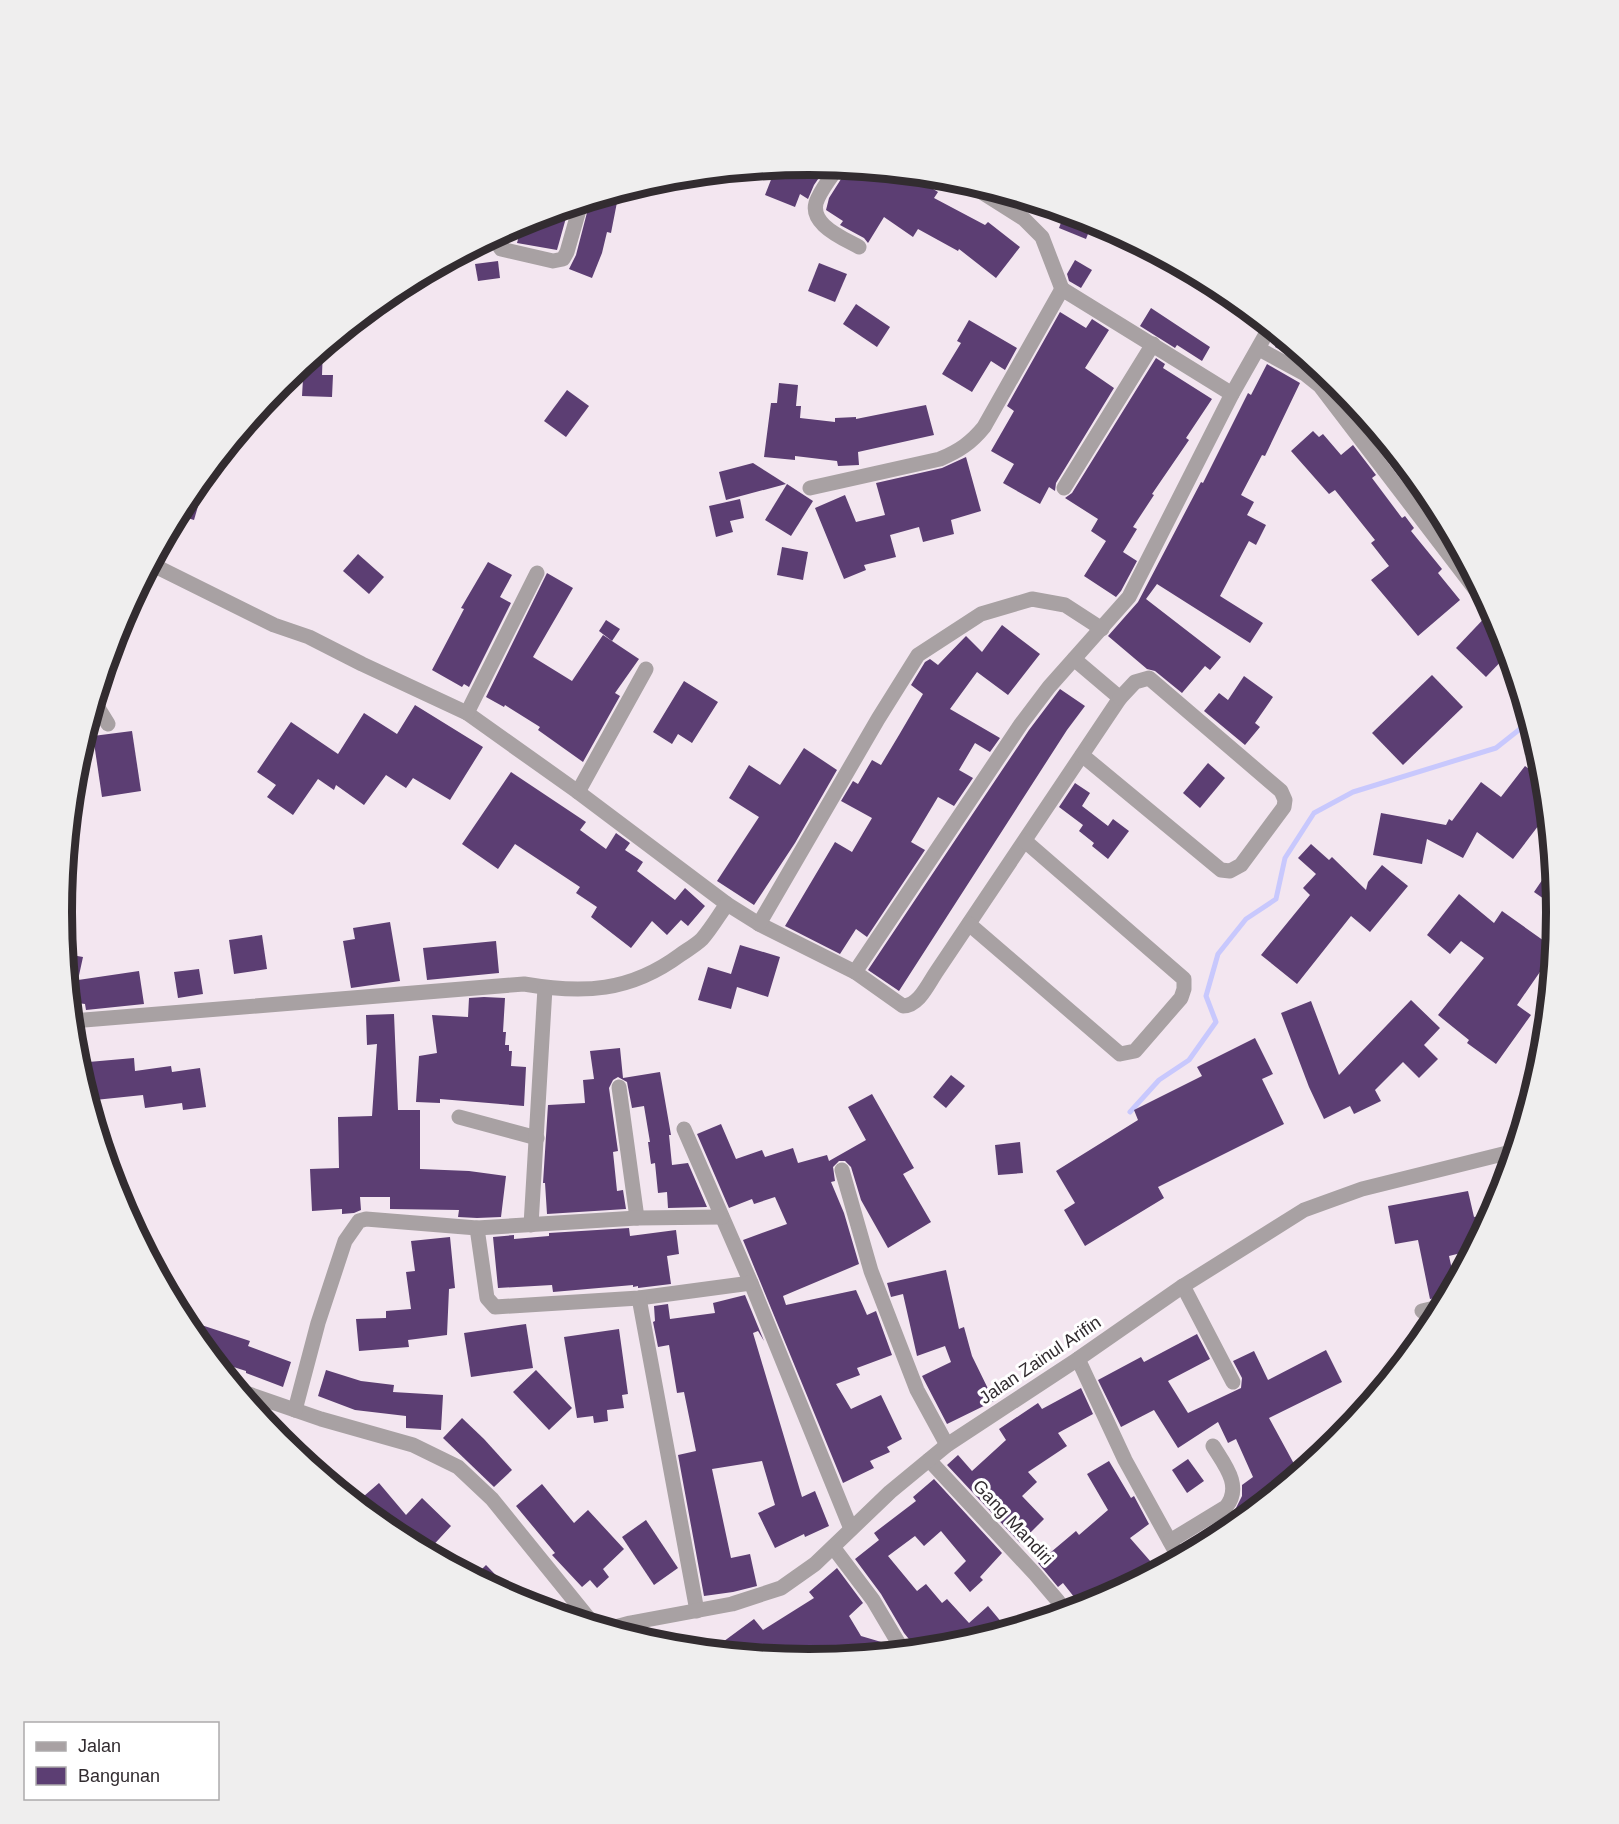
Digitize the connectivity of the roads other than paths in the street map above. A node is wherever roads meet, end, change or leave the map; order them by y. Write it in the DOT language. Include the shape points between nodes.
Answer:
graph roads {
  1 [pos="833,175"];
  2 [pos="1008,202"];
  3 [pos="578,212"];
  4 [pos="498,244"];
  5 [pos="859,247"];
  6 [pos="1062,289"];
  7 [pos="1266,334"];
  8 [pos="1153,344"];
  9 [pos="1259,348"];
  10 [pos="1232,394"];
  11 [pos="810,488"];
  12 [pos="1064,488"];
  13 [pos="158,567"];
  14 [pos="537,573"];
  15 [pos="1467,579"];
  16 [pos="1102,629"];
  17 [pos="1074,659"];
  18 [pos="646,669"];
  19 [pos="1120,698"];
  20 [pos="100,711"];
  21 [pos="467,713"];
  22 [pos="108,724"];
  23 [pos="1082,755"];
  24 [pos="578,792"];
  25 [pos="1025,841"];
  26 [pos="727,904"];
  27 [pos="759,924"];
  28 [pos="969,924"];
  29 [pos="855,972"];
  30 [pos="545,988"];
  31 [pos="80,1021"];
  32 [pos="619,1087"];
  33 [pos="459,1117"];
  34 [pos="684,1129"];
  35 [pos="537,1138"];
  36 [pos="1507,1152"];
  37 [pos="842,1170"];
  38 [pos="722,1217"];
  39 [pos="637,1218"];
  40 [pos="531,1225"];
  41 [pos="477,1228"];
  42 [pos="751,1283"];
  43 [pos="1183,1286"];
  44 [pos="639,1298"];
  45 [pos="1431,1309"];
  46 [pos="1422,1311"];
  47 [pos="1078,1359"];
  48 [pos="1233,1382"];
  49 [pos="253,1395"];
  50 [pos="295,1410"];
  51 [pos="947,1445"];
  52 [pos="1213,1446"];
  53 [pos="929,1460"];
  54 [pos="850,1529"];
  55 [pos="1170,1541"];
  56 [pos="833,1547"];
  57 [pos="1176,1552"];
  58 [pos="1060,1605"];
  59 [pos="697,1611"];
  60 [pos="585,1614"];
  61 [pos="623,1625"];
  62 [pos="899,1644"];
  1 -- 5 [label="street" via="818,199 816,213 829,230"];
  2 -- 6 [label="street" via="1042,237"];
  3 -- 4 [label="street" via="562,259 553,261 501,249"];
  6 -- 8 [label="street"];
  6 -- 11 [label="street" via="973,441 940,459"];
  7 -- 9 [label="street"];
  8 -- 10 [label="street"];
  8 -- 12 [label="street"];
  9 -- 10 [label="street"];
  9 -- 15 [label="street" via="1320,386"];
  10 -- 16 [label="street" via="1129,597"];
  13 -- 21 [label="street" via="273,625 309,637"];
  14 -- 21 [label="street"];
  16 -- 17 [label="street"];
  16 -- 27 [label="street" via="1065,605 1032,599 981,615 918,655"];
  17 -- 19 [label="street"];
  17 -- 29 [label="street" via="1021,724"];
  18 -- 24 [label="street"];
  19 -- 23 [label="street"];
  19 -- 23 [label="street" via="1135,682 1149,678 1281,791 1284,807 1241,865 1230,871 1221,870"];
  20 -- 22 [label="street"];
  21 -- 24 [label="street"];
  23 -- 25 [label="street"];
  24 -- 26 [label="street"];
  25 -- 28 [label="street"];
  25 -- 28 [label="street" via="1184,979 1180,998 1135,1051 1119,1054"];
  26 -- 27 [label="street"];
  26 -- 30 [label="street" via="702,939 639,980 600,990"];
  27 -- 29 [label="street"];
  28 -- 29 [label="street" via="916,1002 909,1006 903,1006"];
  30 -- 31 [label="street" via="524,984"];
  30 -- 35 [label="street"];
  32 -- 39 [label="street"];
  33 -- 35 [label="street"];
  34 -- 38 [label="street"];
  35 -- 40 [label="street"];
  36 -- 43 [label="street, Jalan Zainul Arifin" via="1362,1189 1304,1210"];
  37 -- 51 [label="street" via="872,1271 917,1390"];
  38 -- 39 [label="street"];
  38 -- 42 [label="street"];
  39 -- 40 [label="street"];
  40 -- 41 [label="street"];
  41 -- 44 [label="street" via="487,1298 495,1307"];
  41 -- 50 [label="street" via="359,1221 345,1241 328,1290"];
  42 -- 44 [label="street"];
  42 -- 54 [label="street"];
  43 -- 47 [label="street, Jalan Zainul Arifin"];
  43 -- 48 [label="street"];
  44 -- 59 [label="street"];
  45 -- 46 [label="street"];
  47 -- 51 [label="street, Jalan Zainul Arifin"];
  47 -- 55 [label="street" via="1125,1460"];
  49 -- 50 [label="street"];
  50 -- 60 [label="street" via="413,1445 458,1467 492,1498"];
  51 -- 53 [label="street, Jalan Zainul Arifin"];
  52 -- 55 [label="street" via="1231,1478 1232,1500"];
  53 -- 54 [label="street, Jalan Zainul Arifin"];
  53 -- 58 [label="street, Gang Mandiri"];
  54 -- 56 [label="street, Jalan Zainul Arifin"];
  55 -- 57 [label="street"];
  56 -- 59 [label="street, Jalan Zainul Arifin" via="782,1588"];
  56 -- 62 [label="street" via="873,1600"];
  59 -- 61 [label="street, Jalan Zainul Arifin"];
}
